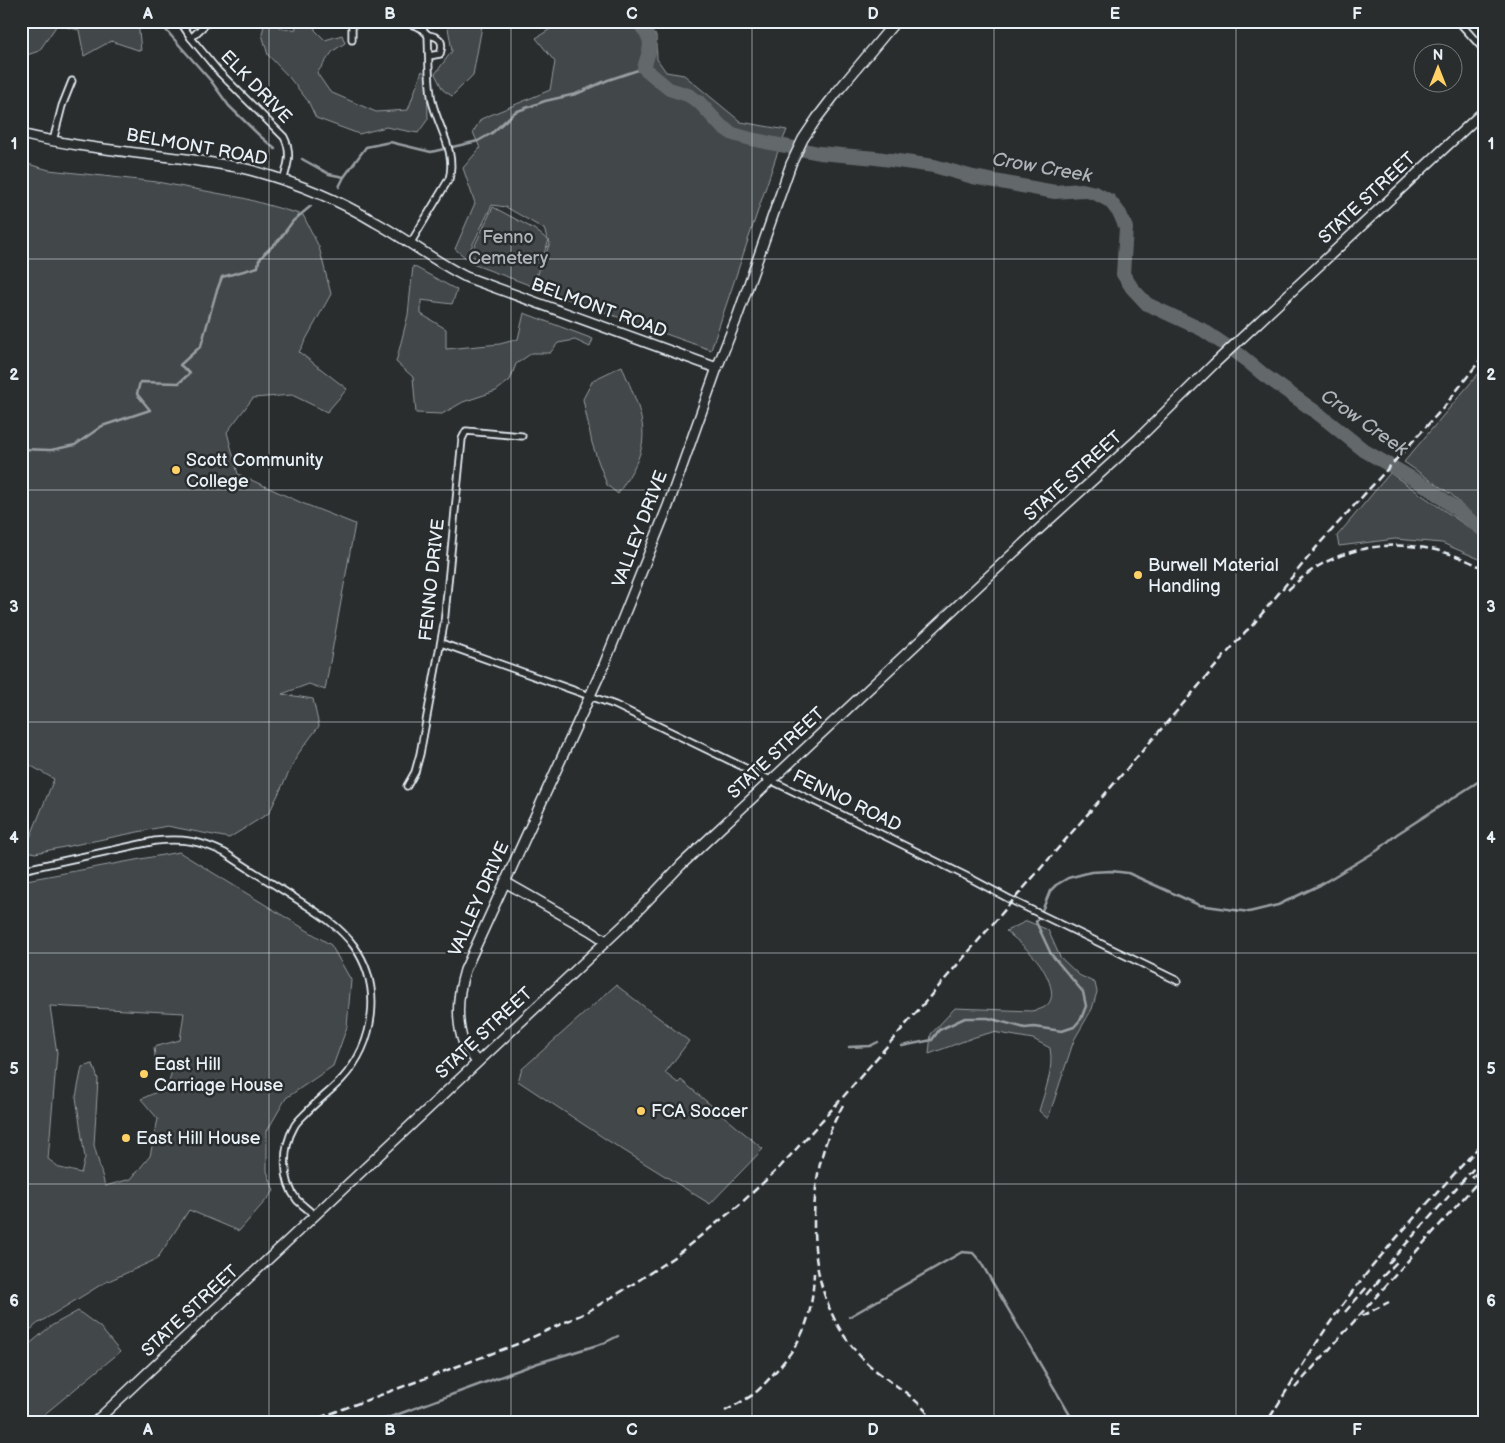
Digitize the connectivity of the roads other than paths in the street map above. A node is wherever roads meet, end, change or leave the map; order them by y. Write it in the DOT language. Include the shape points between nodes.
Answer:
graph roads {
  1 [pos="180,21"];
  2 [pos="209,21"];
  3 [pos="352,21"];
  4 [pos="403,21"];
  5 [pos="896,21"];
  6 [pos="1458,21"];
  7 [pos="428,35"];
  8 [pos="191,38"];
  9 [pos="352,40"];
  10 [pos="1484,50"];
  11 [pos="429,56"];
  12 [pos="72,81"];
  13 [pos="1484,111"];
  14 [pos="21,134"];
  15 [pos="53,141"];
  16 [pos="283,181"];
  17 [pos="410,244"];
  18 [pos="717,368"];
  19 [pos="522,436"];
  20 [pos="441,643"];
  21 [pos="589,695"];
  22 [pos="771,780"];
  23 [pos="407,786"];
  24 [pos="21,870"];
  25 [pos="505,882"];
  26 [pos="606,941"];
  27 [pos="1178,981"];
  28 [pos="477,1062"];
  29 [pos="314,1215"];
  30 [pos="95,1422"];
  1 -- 8 [label="street, ELK DRIVE"];
  2 -- 8 [label="street"];
  3 -- 9 [label="street"];
  4 -- 7 [label="street" via="421,28"];
  5 -- 18 [label="main road, VALLEY DRIVE" via="837,92 790,164"];
  6 -- 10 [label="street"];
  7 -- 11 [label="street"];
  7 -- 11 [label="street" via="441,40 442,47 440,54"];
  8 -- 16 [label="street, ELK DRIVE" via="226,79 284,137 289,157"];
  11 -- 17 [label="street" via="434,109 452,167 449,179"];
  12 -- 15 [label="street"];
  13 -- 22 [label="main road, STATE STREET"];
  14 -- 15 [label="main road, BELMONT ROAD"];
  15 -- 16 [label="main road, BELMONT ROAD" via="226,165"];
  16 -- 17 [label="main road, BELMONT ROAD" via="332,199"];
  17 -- 18 [label="main road, BELMONT ROAD" via="440,264 482,284"];
  18 -- 21 [label="main road, VALLEY DRIVE" via="668,506"];
  19 -- 20 [label="street, FENNO DRIVE" via="466,431 462,439"];
  20 -- 21 [label="street, FENNO ROAD"];
  20 -- 23 [label="street, FENNO DRIVE" via="420,754"];
  21 -- 22 [label="street, FENNO ROAD"];
  21 -- 25 [label="main road, VALLEY DRIVE"];
  22 -- 26 [label="main road, STATE STREET"];
  22 -- 27 [label="street, FENNO ROAD"];
  24 -- 29 [label="street" via="155,841 191,840 226,853 328,919 344,934 362,960 371,986 373,1008 369,1033 353,1065 306,1112 287,1143 285,1163 288,1182 297,1199"];
  25 -- 26 [label="main road"];
  25 -- 28 [label="main road, VALLEY DRIVE" via="465,970 458,1000 462,1040"];
  26 -- 28 [label="main road, STATE STREET"];
  28 -- 29 [label="main road, STATE STREET"];
  29 -- 30 [label="main road, STATE STREET"];
}
